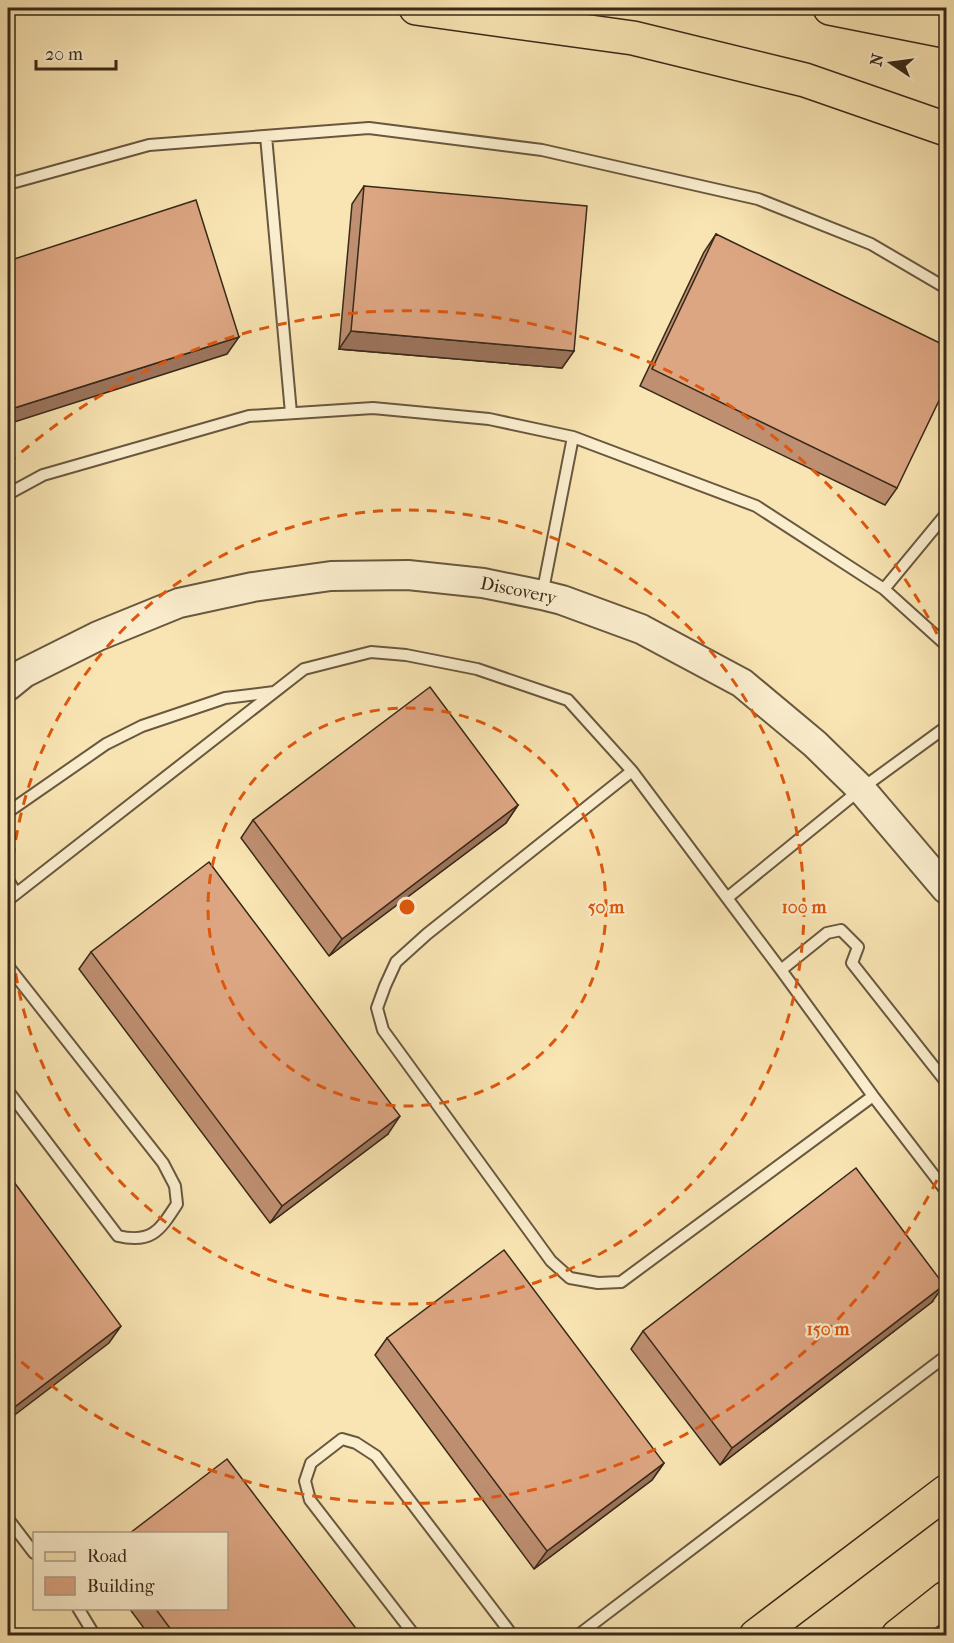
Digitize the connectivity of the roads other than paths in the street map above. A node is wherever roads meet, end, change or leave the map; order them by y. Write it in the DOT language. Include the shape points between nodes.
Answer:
graph roads {
  1 [pos="416,8"];
  2 [pos="830,8"];
  3 [pos="946,30"];
  4 [pos="946,129"];
  5 [pos="266,136"];
  6 [pos="8,184"];
  7 [pos="946,288"];
  8 [pos="291,413"];
  9 [pos="573,437"];
  10 [pos="8,494"];
  11 [pos="946,514"];
  12 [pos="884,589"];
  13 [pos="543,595"];
  14 [pos="946,645"];
  15 [pos="8,686"];
  16 [pos="274,692"];
  17 [pos="946,727"];
  18 [pos="632,771"];
  19 [pos="861,789"];
  20 [pos="8,812"];
  21 [pos="8,880"];
  22 [pos="946,889"];
  23 [pos="12,897"];
  24 [pos="727,898"];
  25 [pos="8,966"];
  26 [pos="781,970"];
  27 [pos="946,1082"];
  28 [pos="8,1090"];
  29 [pos="873,1096"];
  30 [pos="946,1191"];
  31 [pos="946,1356"];
  32 [pos="946,1492"];
  33 [pos="8,1519"];
  34 [pos="33,1552"];
  35 [pos="946,1598"];
  36 [pos="79,1610"];
  37 [pos="95,1635"];
  38 [pos="415,1635"];
  39 [pos="513,1635"];
  40 [pos="577,1635"];
  41 [pos="756,1635"];
  42 [pos="898,1635"];
  1 -- 4 [label="main road" via="633,38 805,81"];
  2 -- 3 [label="main road"];
  5 -- 6 [label="lane" via="149,145"];
  5 -- 7 [label="lane" via="369,128 565,155 758,199 871,243"];
  5 -- 8 [label="lane"];
  8 -- 9 [label="lane" via="373,408 489,419"];
  8 -- 10 [label="lane" via="249,416 43,476"];
  9 -- 12 [label="lane" via="756,506"];
  9 -- 13 [label="lane"];
  11 -- 12 [label="lane"];
  12 -- 14 [label="lane"];
  13 -- 15 [label="street, Discovery" via="408,574 331,576 253,587 179,603 98,636 24,673"];
  13 -- 19 [label="street, Discovery" via="641,629 742,683 815,744"];
  16 -- 18 [label="lane" via="304,669 371,652 477,669 568,700"];
  16 -- 20 [label="lane" via="225,698 142,726 106,744"];
  16 -- 23 [label="lane"];
  17 -- 19 [label="lane"];
  18 -- 24 [label="lane"];
  18 -- 29 [label="lane" via="396,962 377,1008 383,1030 551,1261 570,1278 621,1282"];
  19 -- 22 [label="street, Discovery"];
  19 -- 24 [label="lane"];
  21 -- 23 [label="lane"];
  24 -- 26 [label="lane"];
  25 -- 28 [label="lane" via="163,1163 175,1186 177,1204 165,1222 154,1234 136,1240 118,1236"];
  26 -- 27 [label="lane" via="827,933 841,930 858,947 852,963"];
  26 -- 29 [label="lane"];
  29 -- 30 [label="lane"];
  31 -- 40 [label="lane"];
  32 -- 41 [label="main road"];
  33 -- 34 [label="lane"];
  35 -- 42 [label="main road"];
  36 -- 37 [label="lane"];
  38 -- 39 [label="lane" via="310,1500 305,1481 311,1463 342,1439 376,1456"];
}
